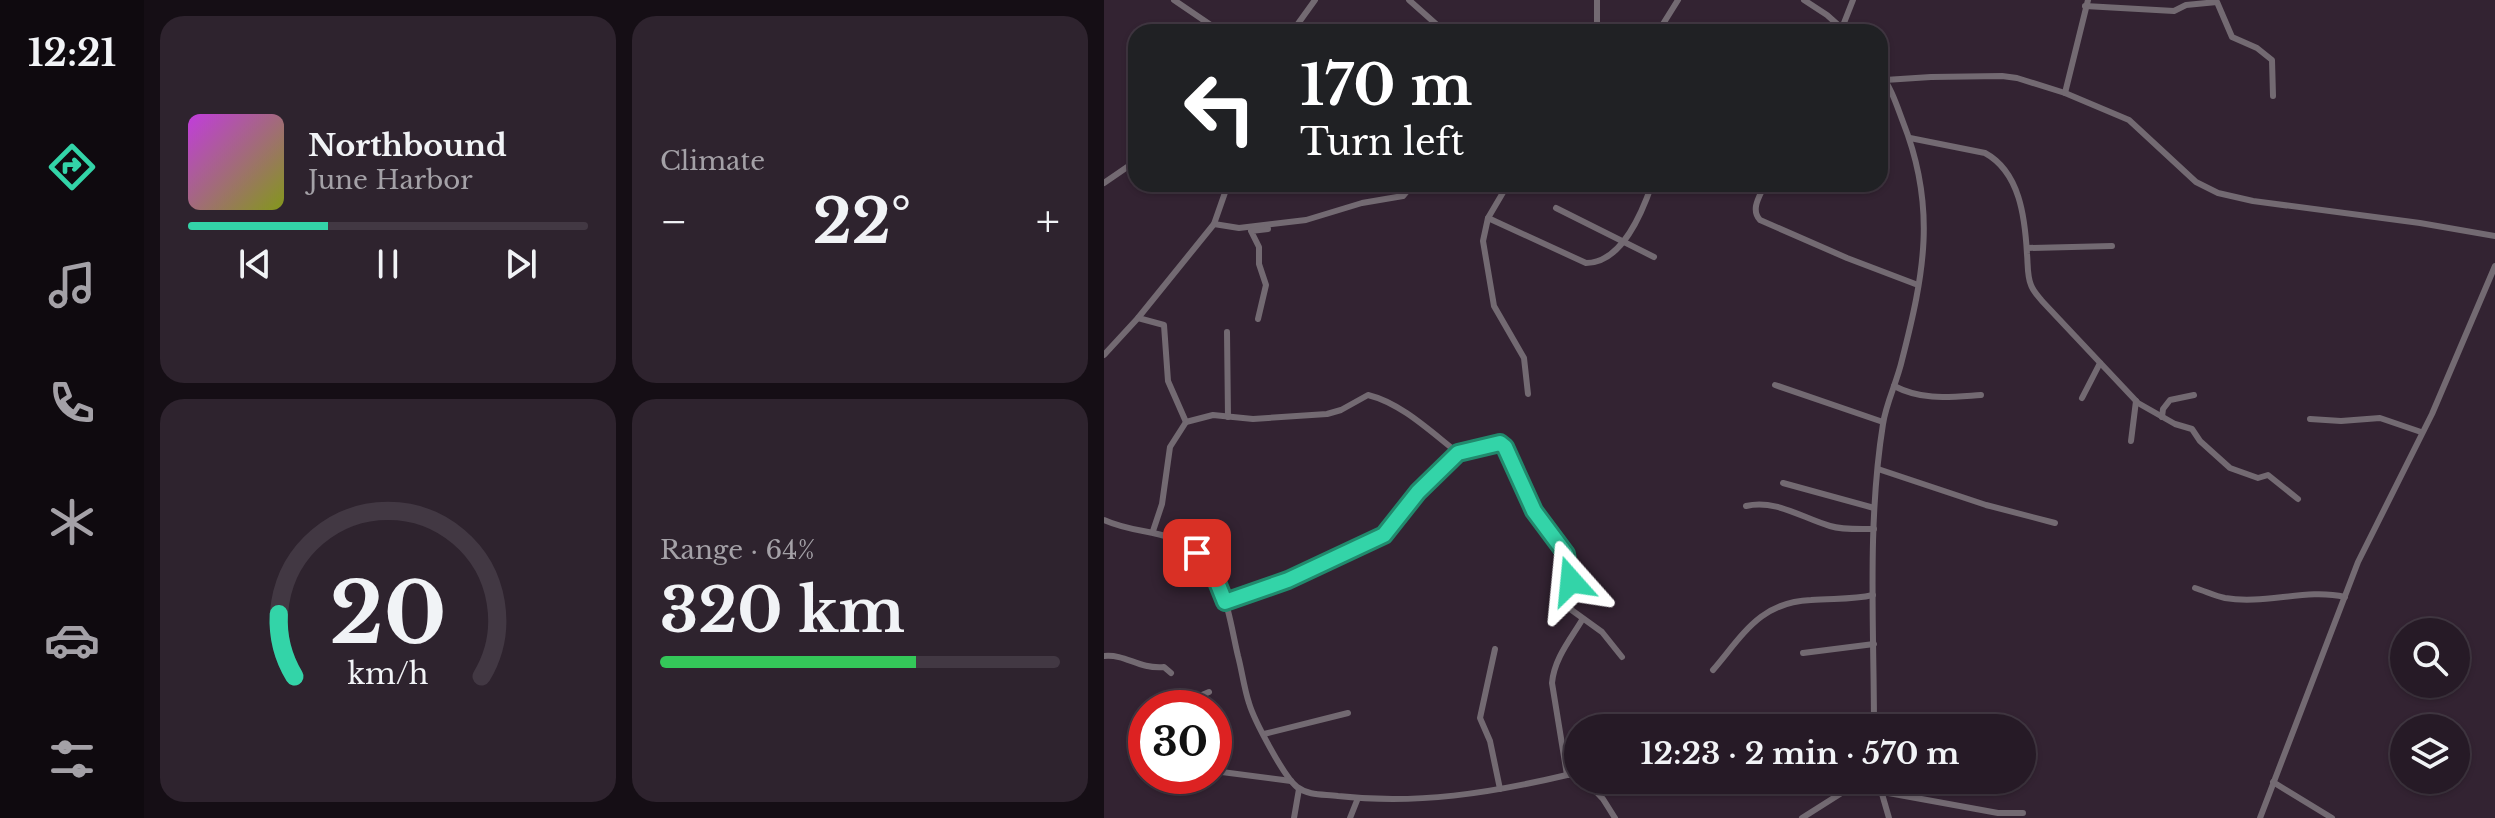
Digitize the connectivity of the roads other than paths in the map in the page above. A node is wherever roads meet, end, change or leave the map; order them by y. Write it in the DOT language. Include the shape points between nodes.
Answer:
graph roads {
  1 [pos="1174,0"];
  2 [pos="1315,0"];
  3 [pos="1409,0"];
  4 [pos="1597,0"];
  5 [pos="1678,0"];
  6 [pos="1804,0"];
  7 [pos="1853,0"];
  8 [pos="2087,3"];
  9 [pos="1209,24"];
  10 [pos="1298,24"];
  11 [pos="1436,24"];
  12 [pos="1597,24"];
  13 [pos="1663,24"];
  14 [pos="1836,24"];
  15 [pos="1846,24"];
  16 [pos="1888,80"];
  17 [pos="1888,87"];
  18 [pos="2065,93"];
  19 [pos="2273,96"];
  20 [pos="1910,138"];
  21 [pos="1128,166"];
  22 [pos="1104,183"];
  23 [pos="1225,192"];
  24 [pos="1406,192"];
  25 [pos="1503,192"];
  26 [pos="1649,192"];
  27 [pos="1762,192"];
  28 [pos="1556,208"];
  29 [pos="1488,218"];
  30 [pos="1214,224"];
  31 [pos="1267,225"];
  32 [pos="2495,236"];
  33 [pos="1623,241"];
  34 [pos="2112,246"];
  35 [pos="2027,248"];
  36 [pos="1654,257"];
  37 [pos="2495,266"];
  38 [pos="1918,285"];
  39 [pos="1138,318"];
  40 [pos="1258,319"];
  41 [pos="1227,332"];
  42 [pos="1104,355"];
  43 [pos="2100,363"];
  44 [pos="1775,385"];
  45 [pos="1894,386"];
  46 [pos="1528,394"];
  47 [pos="1981,395"];
  48 [pos="2194,395"];
  49 [pos="2082,398"];
  50 [pos="2136,401"];
  51 [pos="1228,417"];
  52 [pos="2162,417"];
  53 [pos="2310,419"];
  54 [pos="1186,422"];
  55 [pos="1883,422"];
  56 [pos="2421,432"];
  57 [pos="2131,441"];
  58 [pos="1458,453"];
  59 [pos="1878,469"];
  60 [pos="1783,483"];
  61 [pos="2298,499"];
  62 [pos="1746,506"];
  63 [pos="1874,508"];
  64 [pos="1104,520"];
  65 [pos="2055,523"];
  66 [pos="1874,529"];
  67 [pos="1153,531"];
  68 [pos="2195,588"];
  69 [pos="1873,595"];
  70 [pos="2345,597"];
  71 [pos="1225,602"];
  72 [pos="1582,620"];
  73 [pos="1874,644"];
  74 [pos="1495,649"];
  75 [pos="1803,653"];
  76 [pos="1104,656"];
  77 [pos="1622,657"];
  78 [pos="1713,670"];
  79 [pos="1171,673"];
  80 [pos="1348,713"];
  81 [pos="1874,714"];
  82 [pos="1264,734"];
  83 [pos="1564,757"];
  84 [pos="1232,773"];
  85 [pos="1564,776"];
  86 [pos="1291,781"];
  87 [pos="2273,782"];
  88 [pos="1299,789"];
  89 [pos="1500,789"];
  90 [pos="1596,794"];
  91 [pos="1840,794"];
  92 [pos="1883,794"];
  93 [pos="1894,794"];
  94 [pos="1358,798"];
  95 [pos="2023,813"];
  96 [pos="1294,818"];
  97 [pos="1350,818"];
  98 [pos="1615,818"];
  99 [pos="1802,818"];
  100 [pos="1889,818"];
  101 [pos="2260,818"];
  102 [pos="2332,818"];
  1 -- 9 [label="street"];
  2 -- 10 [label="street"];
  3 -- 11 [label="street"];
  4 -- 12 [label="street"];
  5 -- 13 [label="street"];
  6 -- 14 [label="street"];
  7 -- 15 [label="street"];
  8 -- 18 [label="street"];
  8 -- 19 [label="street" via="2174,11 2217,2 2232,37 2272,60"];
  16 -- 18 [label="street" via="2002,76"];
  17 -- 20 [label="street"];
  18 -- 32 [label="street" via="2129,120 2196,182 2218,193"];
  20 -- 35 [label="street" via="1995,159 2014,185"];
  20 -- 38 [label="street" via="1924,206"];
  21 -- 22 [label="street"];
  23 -- 30 [label="street"];
  24 -- 31 [label="street" via="1395,199"];
  25 -- 29 [label="street"];
  26 -- 33 [label="street"];
  27 -- 38 [label="street" via="1755,212 1760,220"];
  28 -- 33 [label="street"];
  29 -- 33 [label="street" via="1586,263 1607,259"];
  29 -- 46 [label="street" via="1483,241 1494,306 1524,358"];
  30 -- 31 [label="street"];
  30 -- 39 [label="street"];
  31 -- 40 [label="street" via="1268,229 1251,231 1266,285"];
  33 -- 36 [label="street"];
  34 -- 35 [label="street"];
  35 -- 43 [label="street" via="2033,289"];
  37 -- 56 [label="street"];
  38 -- 45 [label="street"];
  39 -- 42 [label="street"];
  39 -- 54 [label="street" via="1164,325 1168,381"];
  41 -- 51 [label="street"];
  43 -- 49 [label="street"];
  43 -- 50 [label="street"];
  44 -- 55 [label="street"];
  45 -- 47 [label="street" via="1913,395"];
  45 -- 55 [label="street"];
  48 -- 52 [label="street" via="2170,400"];
  50 -- 52 [label="street"];
  50 -- 57 [label="street"];
  51 -- 54 [label="street" via="1202,416"];
  51 -- 58 [label="street" via="1327,414 1368,395 1399,409"];
  52 -- 61 [label="street" via="2192,429 2230,468 2258,478 2268,475"];
  53 -- 56 [label="street" via="2380,418"];
  54 -- 67 [label="street" via="1170,447"];
  55 -- 59 [label="street"];
  56 -- 70 [label="street"];
  58 -- 71 [label="street" via="1384,535 1288,580"];
  58 -- 72 [label="street" via="1500,443 1505,447 1534,511 1566,554 1571,581 1566,606"];
  59 -- 63 [label="street"];
  59 -- 65 [label="street"];
  60 -- 63 [label="street"];
  62 -- 66 [label="street" via="1773,505 1832,527"];
  63 -- 66 [label="street"];
  64 -- 67 [label="street" via="1123,529"];
  66 -- 69 [label="street"];
  67 -- 71 [label="street" via="1197,553 1213,572"];
  68 -- 70 [label="street" via="2224,598 2324,593"];
  69 -- 73 [label="street"];
  69 -- 78 [label="street" via="1775,608 1752,624"];
  70 -- 87 [label="street"];
  71 -- 82 [label="street" via="1250,707"];
  72 -- 77 [label="street" via="1602,632"];
  72 -- 83 [label="street" via="1553,671"];
  73 -- 75 [label="street"];
  73 -- 81 [label="street"];
  74 -- 89 [label="street" via="1480,718"];
  76 -- 79 [label="street" via="1164,667"];
  80 -- 82 [label="street"];
  82 -- 86 [label="street"];
  84 -- 86 [label="street"];
  85 -- 89 [label="street"];
  86 -- 88 [label="street"];
  87 -- 101 [label="street"];
  87 -- 102 [label="street"];
  88 -- 94 [label="street"];
  88 -- 96 [label="street"];
  89 -- 94 [label="street" via="1425,799"];
  90 -- 98 [label="street"];
  91 -- 99 [label="street"];
  92 -- 100 [label="street"];
  93 -- 95 [label="street"];
  94 -- 97 [label="street"];
}
